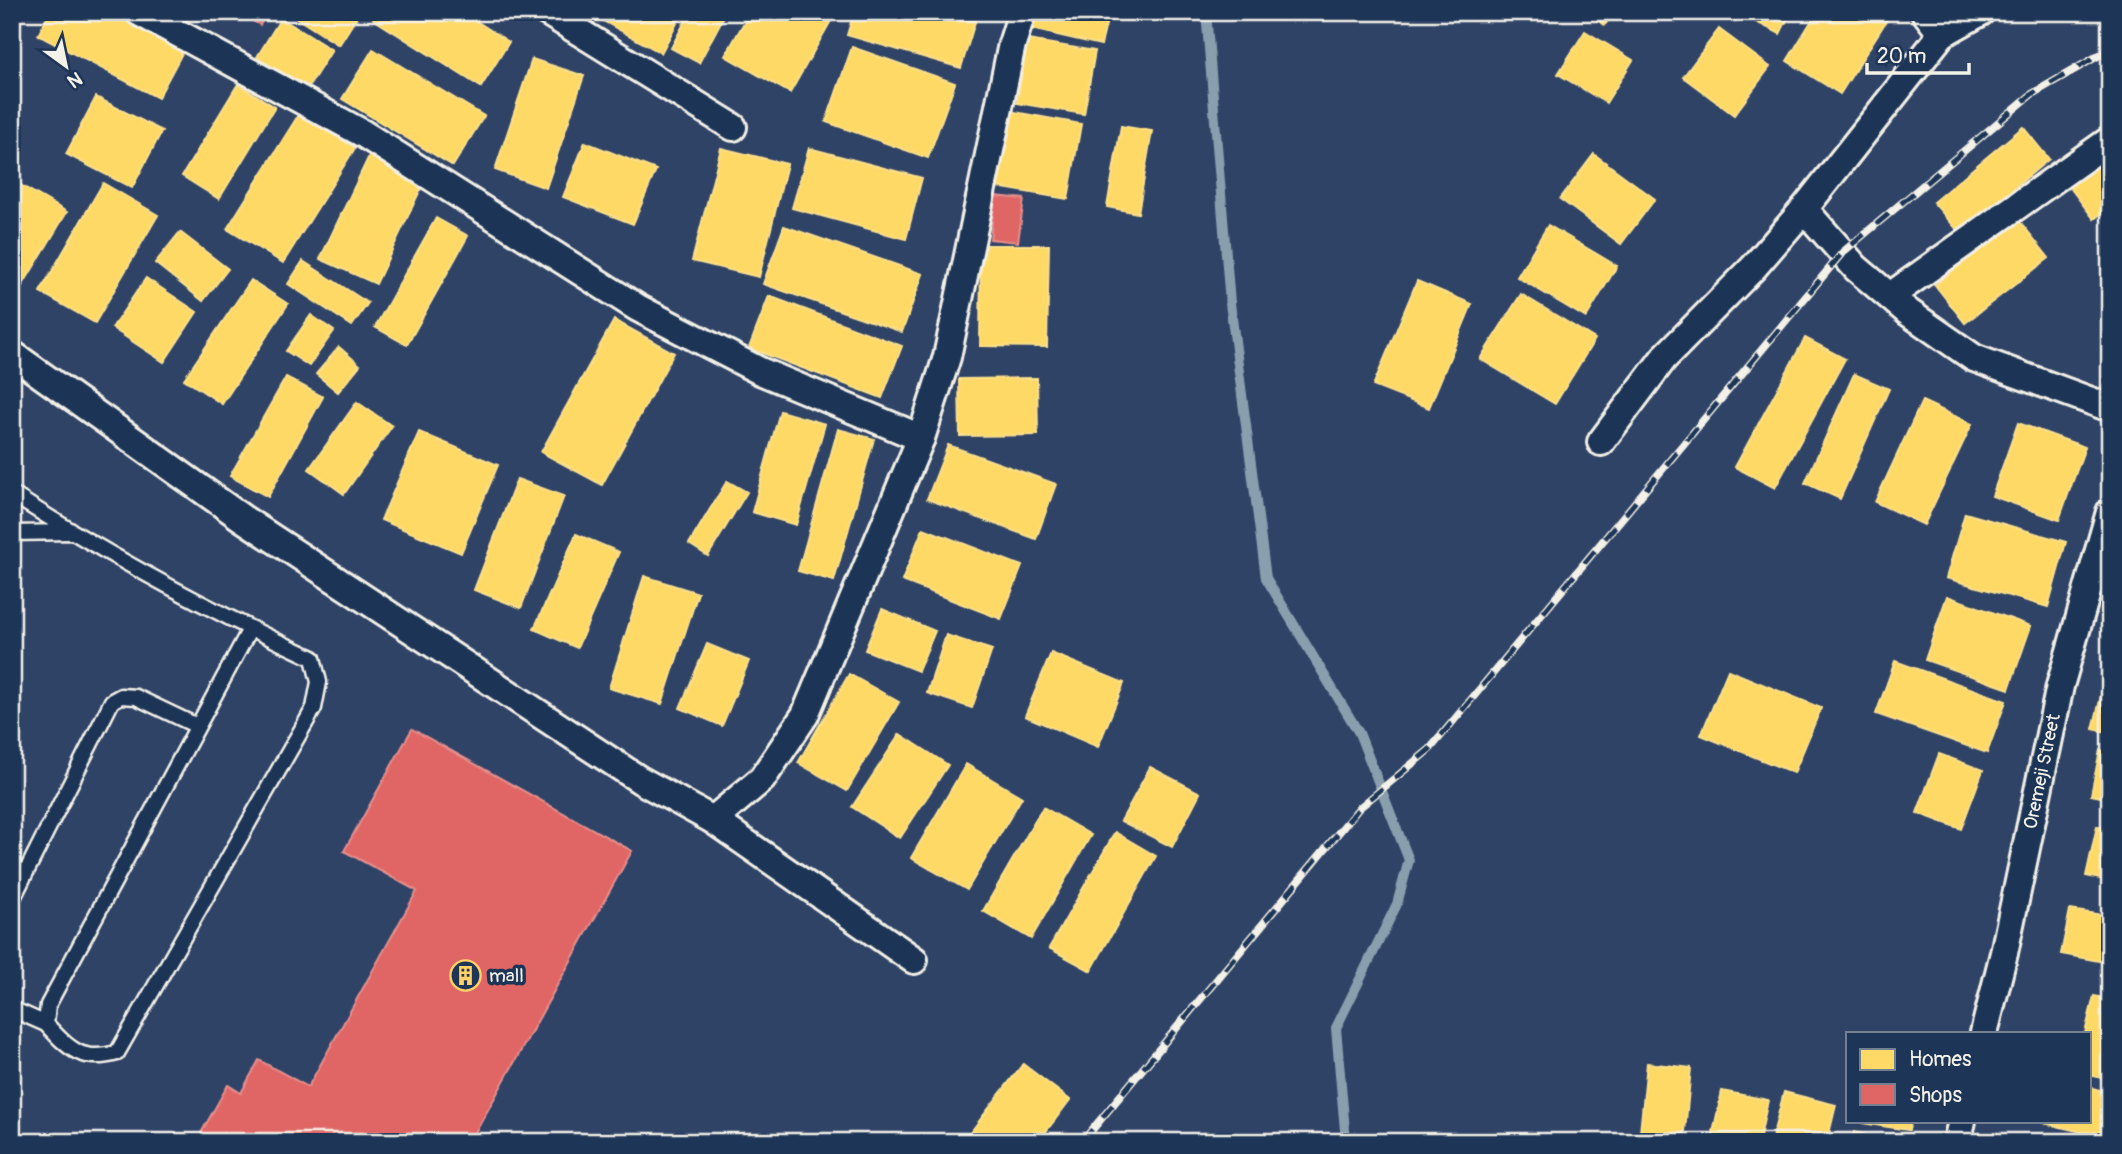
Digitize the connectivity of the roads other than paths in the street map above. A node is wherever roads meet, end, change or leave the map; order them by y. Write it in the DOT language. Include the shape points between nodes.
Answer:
graph roads {
  1 [pos="139,12"];
  2 [pos="1022,12"];
  3 [pos="1925,12"];
  4 [pos="1982,12"];
  5 [pos="559,16"];
  6 [pos="1942,34"];
  7 [pos="733,127"];
  8 [pos="2110,140"];
  9 [pos="1804,209"];
  10 [pos="1890,296"];
  11 [pos="12,354"];
  12 [pos="2110,408"];
  13 [pos="921,438"];
  14 [pos="1601,442"];
  15 [pos="12,494"];
  16 [pos="2110,512"];
  17 [pos="12,533"];
  18 [pos="72,533"];
  19 [pos="250,629"];
  20 [pos="197,726"];
  21 [pos="713,820"];
  22 [pos="12,900"];
  23 [pos="914,960"];
  24 [pos="12,1009"];
  25 [pos="46,1024"];
  26 [pos="1984,1032"];
  27 [pos="1962,1122"];
  28 [pos="1957,1142"];
  1 -- 13 [label="street" via="362,133 638,308 760,371"];
  2 -- 13 [label="street" via="947,357"];
  3 -- 6 [label="street"];
  4 -- 6 [label="street"];
  5 -- 7 [label="street"];
  6 -- 9 [label="street"];
  8 -- 10 [label="street"];
  9 -- 10 [label="street" via="1856,268"];
  9 -- 14 [label="street" via="1664,358"];
  10 -- 12 [label="street" via="1974,358"];
  11 -- 21 [label="street" via="242,518 640,780"];
  13 -- 21 [label="street" via="805,715 762,779"];
  15 -- 18 [label="lane"];
  16 -- 26 [label="street, Oremeji Street" via="2060,687"];
  17 -- 18 [label="lane"];
  18 -- 19 [label="lane"];
  19 -- 20 [label="lane"];
  19 -- 25 [label="lane" via="313,657 319,682 314,708 117,1054 97,1059 68,1048"];
  20 -- 22 [label="lane" via="136,697 121,696 112,702"];
  20 -- 25 [label="lane" via="48,1005"];
  21 -- 23 [label="street"];
  24 -- 25 [label="lane"];
  27 -- 28 [label="street"];
}
